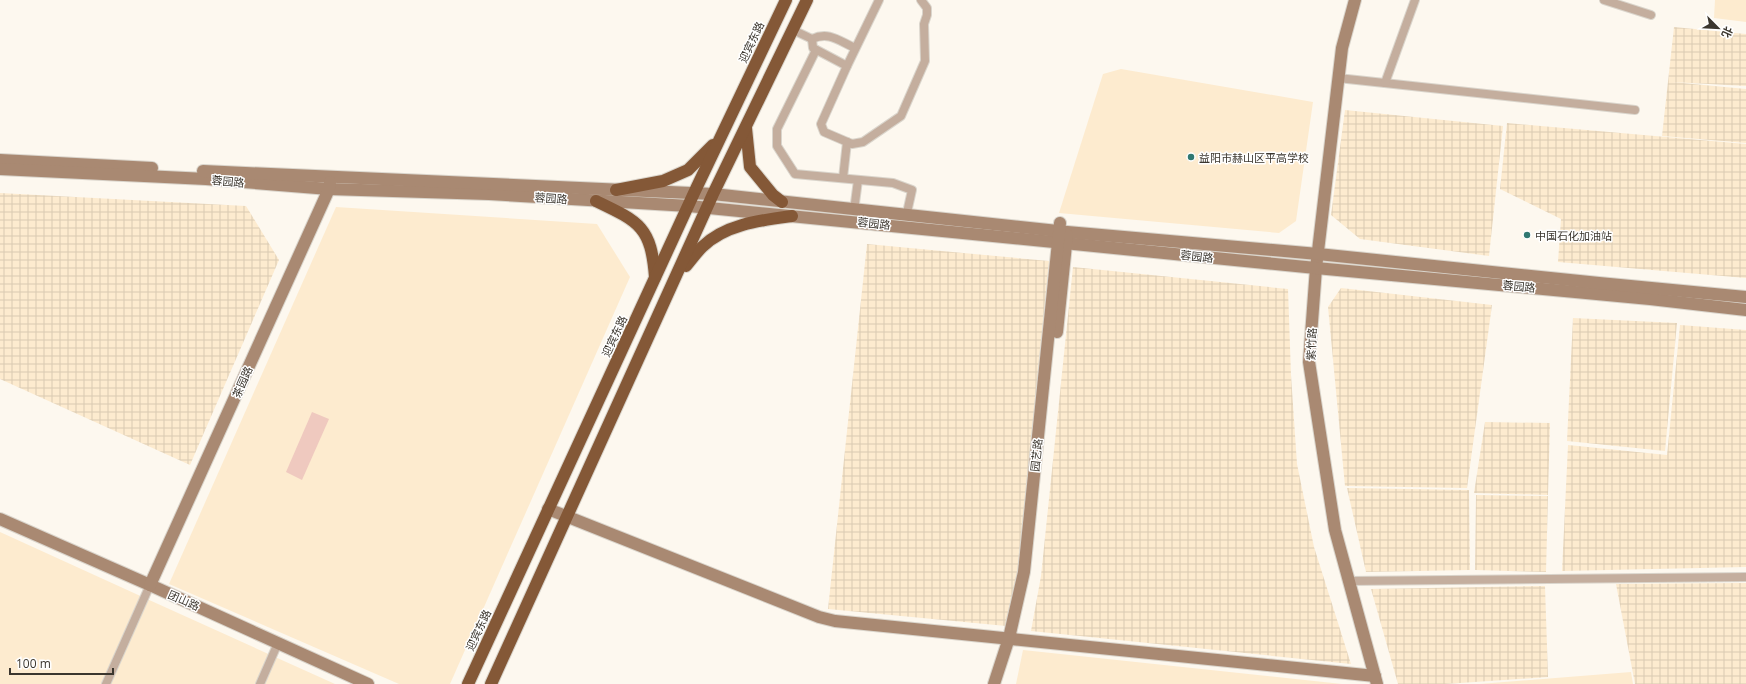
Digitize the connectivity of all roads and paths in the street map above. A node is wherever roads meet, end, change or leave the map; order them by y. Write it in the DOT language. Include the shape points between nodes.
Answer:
graph roads {
  1 [pos="786,0"];
  2 [pos="807,0"];
  3 [pos="879,0"];
  4 [pos="921,0"];
  5 [pos="1355,0"];
  6 [pos="1415,0"];
  7 [pos="1604,0"];
  8 [pos="1651,15"];
  9 [pos="793,30"];
  10 [pos="812,39"];
  11 [pos="855,48"];
  12 [pos="816,50"];
  13 [pos="847,66"];
  14 [pos="1338,78"];
  15 [pos="1385,83"];
  16 [pos="736,104"];
  17 [pos="1635,110"];
  18 [pos="753,112"];
  19 [pos="746,127"];
  20 [pos="720,139"];
  21 [pos="847,142"];
  22 [pos="0,160"];
  23 [pos="0,169"];
  24 [pos="843,178"];
  25 [pos="858,180"];
  26 [pos="330,183"];
  27 [pos="616,190"];
  28 [pos="694,193"];
  29 [pos="713,194"];
  30 [pos="596,202"];
  31 [pos="782,202"];
  32 [pos="855,203"];
  33 [pos="689,206"];
  34 [pos="908,208"];
  35 [pos="707,209"];
  36 [pos="792,216"];
  37 [pos="1063,232"];
  38 [pos="1318,254"];
  39 [pos="1316,268"];
  40 [pos="654,279"];
  41 [pos="673,283"];
  42 [pos="1746,296"];
  43 [pos="1746,310"];
  44 [pos="548,509"];
  45 [pos="567,518"];
  46 [pos="0,519"];
  47 [pos="1746,577"];
  48 [pos="1348,581"];
  49 [pos="150,585"];
  50 [pos="1013,639"];
  51 [pos="278,643"];
  52 [pos="1376,680"];
  53 [pos="106,684"];
  54 [pos="260,684"];
  55 [pos="368,684"];
  56 [pos="468,684"];
  57 [pos="492,684"];
  58 [pos="994,684"];
  59 [pos="1002,684"];
  1 -- 16 [label="highway, 迎宾东路"];
  2 -- 9 [label="highway"];
  3 -- 11 [label="street"];
  4 -- 21 [label="street" via="927,8 924,24 925,61 901,116 863,142"];
  5 -- 14 [label="street, 紫竹路" via="1342,48"];
  6 -- 15 [label="street"];
  7 -- 8 [label="street"];
  9 -- 10 [label="street"];
  9 -- 18 [label="highway"];
  10 -- 11 [label="street" via="828,35"];
  10 -- 12 [label="street" via="813,48"];
  11 -- 13 [label="street"];
  12 -- 13 [label="street"];
  12 -- 24 [label="street" via="777,129 777,146 795,174"];
  13 -- 21 [label="street" via="821,124 824,132"];
  14 -- 15 [label="street"];
  14 -- 38 [label="street, 紫竹路"];
  15 -- 17 [label="street"];
  16 -- 18 [label="highway"];
  16 -- 20 [label="highway, 迎宾东路"];
  18 -- 19 [label="highway"];
  19 -- 29 [label="highway"];
  19 -- 31 [label="highway" via="750,167"];
  20 -- 27 [label="highway" via="688,170 663,181"];
  20 -- 28 [label="highway, 迎宾东路"];
  21 -- 24 [label="street"];
  22 -- 26 [label="street, 蓉园路"];
  23 -- 26 [label="street, 蓉园路"];
  24 -- 25 [label="street"];
  25 -- 32 [label="street"];
  25 -- 34 [label="street" via="892,183 912,190"];
  26 -- 27 [label="street, 蓉园路"];
  26 -- 30 [label="street, 蓉园路"];
  26 -- 49 [label="street, 茶园路"];
  27 -- 28 [label="street, 蓉园路"];
  28 -- 29 [label="street, 蓉园路"];
  28 -- 33 [label="highway, 迎宾东路"];
  29 -- 31 [label="street, 蓉园路"];
  29 -- 35 [label="highway"];
  30 -- 33 [label="street, 蓉园路"];
  30 -- 40 [label="highway" via="627,216 646,232 653,254"];
  31 -- 37 [label="street, 蓉园路"];
  33 -- 35 [label="street, 蓉园路"];
  33 -- 40 [label="highway, 迎宾东路"];
  35 -- 36 [label="street, 蓉园路"];
  35 -- 41 [label="highway"];
  36 -- 37 [label="street, 蓉园路"];
  36 -- 41 [label="highway" via="755,221 725,231 703,246"];
  37 -- 38 [label="street, 蓉园路"];
  37 -- 39 [label="street, 蓉园路"];
  37 -- 50 [label="street, 园艺路" via="1026,559"];
  38 -- 39 [label="street, 紫竹路"];
  38 -- 42 [label="street, 蓉园路"];
  39 -- 43 [label="street, 蓉园路"];
  39 -- 48 [label="street, 紫竹路" via="1309,362 1335,530"];
  40 -- 41 [label="highway"];
  40 -- 44 [label="highway, 迎宾东路"];
  41 -- 45 [label="highway"];
  44 -- 45 [label="street"];
  44 -- 56 [label="highway, 迎宾东路"];
  45 -- 50 [label="street" via="819,617 835,621"];
  45 -- 57 [label="highway"];
  46 -- 49 [label="street, 团山路"];
  47 -- 48 [label="street"];
  48 -- 52 [label="street, 紫竹路"];
  49 -- 51 [label="street, 团山路"];
  49 -- 53 [label="street"];
  50 -- 52 [label="street"];
  50 -- 58 [label="street, 园艺路"];
  50 -- 59 [label="street, 园艺路"];
  51 -- 54 [label="street"];
  51 -- 55 [label="street, 团山路"];
}
